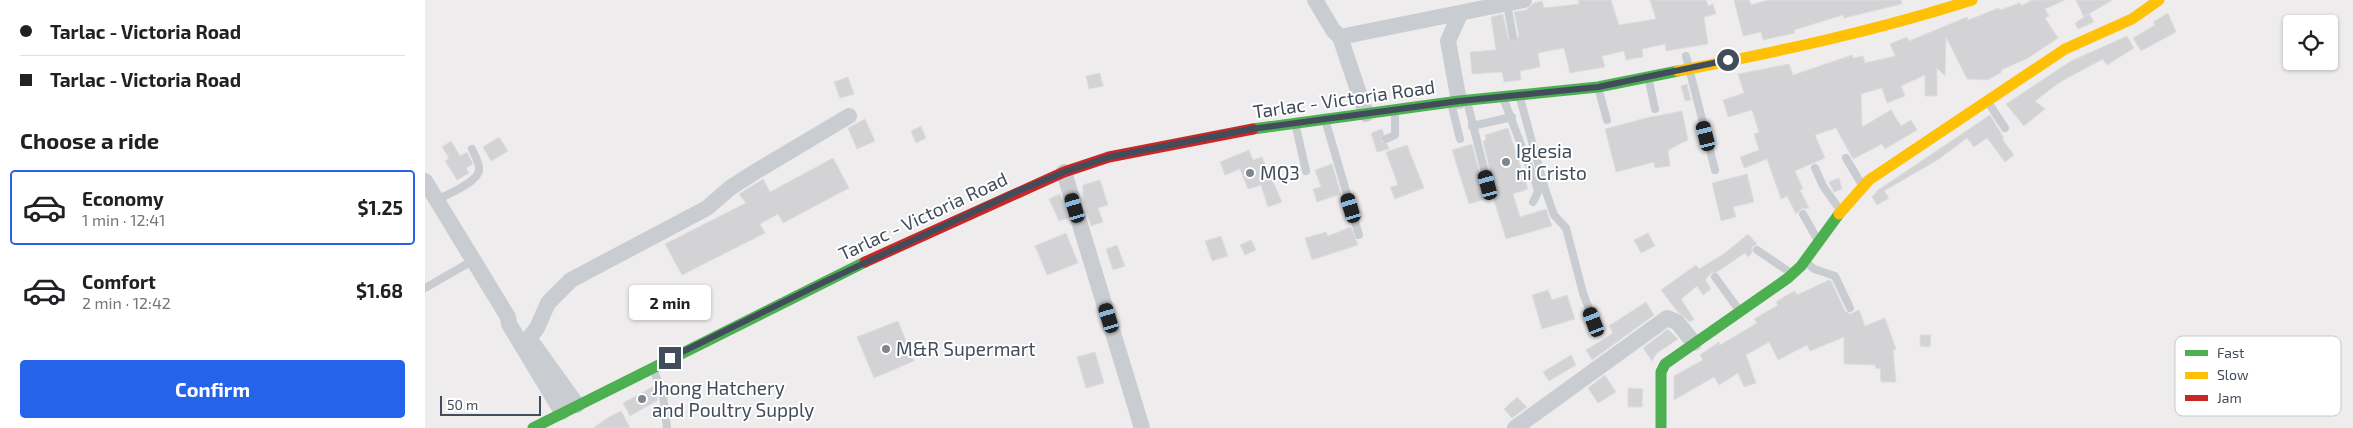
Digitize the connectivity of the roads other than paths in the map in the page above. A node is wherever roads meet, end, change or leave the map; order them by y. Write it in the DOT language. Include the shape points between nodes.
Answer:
graph roads {
  1 [pos="1315,0"];
  2 [pos="1524,0"];
  3 [pos="1972,0"];
  4 [pos="2159,0"];
  5 [pos="1507,4"];
  6 [pos="1460,14"];
  7 [pos="1340,37"];
  8 [pos="1513,37"];
  9 [pos="1688,62"];
  10 [pos="1648,76"];
  11 [pos="1598,87"];
  12 [pos="1519,96"];
  13 [pos="1504,98"];
  14 [pos="1986,100"];
  15 [pos="1459,102"];
  16 [pos="1655,109"];
  17 [pos="1395,110"];
  18 [pos="1366,114"];
  19 [pos="849,116"];
  20 [pos="1512,117"];
  21 [pos="1325,119"];
  22 [pos="1607,120"];
  23 [pos="1295,123"];
  24 [pos="1472,126"];
  25 [pos="2005,128"];
  26 [pos="1386,139"];
  27 [pos="1460,139"];
  28 [pos="472,149"];
  29 [pos="1846,158"];
  30 [pos="1815,168"];
  31 [pos="1715,170"];
  32 [pos="1306,171"];
  33 [pos="1064,172"];
  34 [pos="425,181"];
  35 [pos="1488,185"];
  36 [pos="1863,186"];
  37 [pos="1533,202"];
  38 [pos="431,203"];
  39 [pos="1841,212"];
  40 [pos="1803,214"];
  41 [pos="1359,235"];
  42 [pos="1819,243"];
  43 [pos="1757,250"];
  44 [pos="472,261"];
  45 [pos="1805,261"];
  46 [pos="1793,274"];
  47 [pos="1715,277"];
  48 [pos="425,288"];
  49 [pos="1850,308"];
  50 [pos="1740,312"];
  51 [pos="508,317"];
  52 [pos="1594,322"];
  53 [pos="529,338"];
  54 [pos="1694,344"];
  55 [pos="653,367"];
  56 [pos="562,416"];
  57 [pos="533,428"];
  58 [pos="667,428"];
  59 [pos="1142,428"];
  60 [pos="1515,428"];
  61 [pos="1661,428"];
  1 -- 7 [label="street"];
  2 -- 5 [label="street"];
  3 -- 9 [label="main road, Tarlac - Victoria Road" via="1913,20 1805,46"];
  4 -- 14 [label="main road" via="2132,19 2065,49"];
  5 -- 6 [label="street"];
  5 -- 8 [label="lane"];
  6 -- 7 [label="street"];
  6 -- 15 [label="street" via="1448,41"];
  7 -- 18 [label="street"];
  9 -- 10 [label="main road, Tarlac - Victoria Road"];
  9 -- 31 [label="lane"];
  10 -- 11 [label="main road, Tarlac - Victoria Road"];
  10 -- 16 [label="lane"];
  11 -- 12 [label="main road, Tarlac - Victoria Road"];
  11 -- 22 [label="lane"];
  12 -- 13 [label="main road, Tarlac - Victoria Road"];
  12 -- 52 [label="lane" via="1545,189 1554,215 1566,228"];
  13 -- 15 [label="main road, Tarlac - Victoria Road"];
  13 -- 20 [label="lane"];
  14 -- 25 [label="lane"];
  14 -- 36 [label="main road"];
  15 -- 17 [label="main road, Tarlac - Victoria Road"];
  15 -- 24 [label="lane"];
  15 -- 27 [label="lane"];
  17 -- 18 [label="main road, Tarlac - Victoria Road"];
  17 -- 26 [label="lane" via="1397,132"];
  18 -- 21 [label="main road, Tarlac - Victoria Road"];
  19 -- 53 [label="street" via="750,175 707,208 571,280 549,303"];
  20 -- 24 [label="lane"];
  20 -- 37 [label="lane" via="1538,192"];
  21 -- 23 [label="main road, Tarlac - Victoria Road"];
  21 -- 41 [label="lane"];
  23 -- 32 [label="lane"];
  23 -- 33 [label="main road, Tarlac - Victoria Road" via="1109,157"];
  24 -- 35 [label="lane"];
  28 -- 38 [label="lane" via="479,174"];
  29 -- 36 [label="lane"];
  30 -- 39 [label="lane"];
  33 -- 55 [label="main road, Tarlac - Victoria Road" via="824,282"];
  33 -- 59 [label="street"];
  34 -- 38 [label="street"];
  36 -- 39 [label="main road"];
  38 -- 44 [label="street"];
  39 -- 42 [label="main road"];
  40 -- 42 [label="lane"];
  42 -- 45 [label="main road"];
  43 -- 46 [label="lane"];
  44 -- 48 [label="lane"];
  44 -- 51 [label="street"];
  45 -- 46 [label="main road"];
  45 -- 49 [label="lane" via="1814,269 1835,276"];
  46 -- 50 [label="main road"];
  47 -- 50 [label="lane"];
  50 -- 54 [label="main road"];
  51 -- 53 [label="street" via="515,319"];
  51 -- 56 [label="street"];
  53 -- 56 [label="street"];
  54 -- 60 [label="street" via="1677,322 1667,318"];
  54 -- 61 [label="main road" via="1662,367"];
  55 -- 56 [label="main road, Tarlac - Victoria Road"];
  55 -- 58 [label="lane" via="663,395"];
  56 -- 57 [label="main road, Tarlac - Victoria Road"];
}
